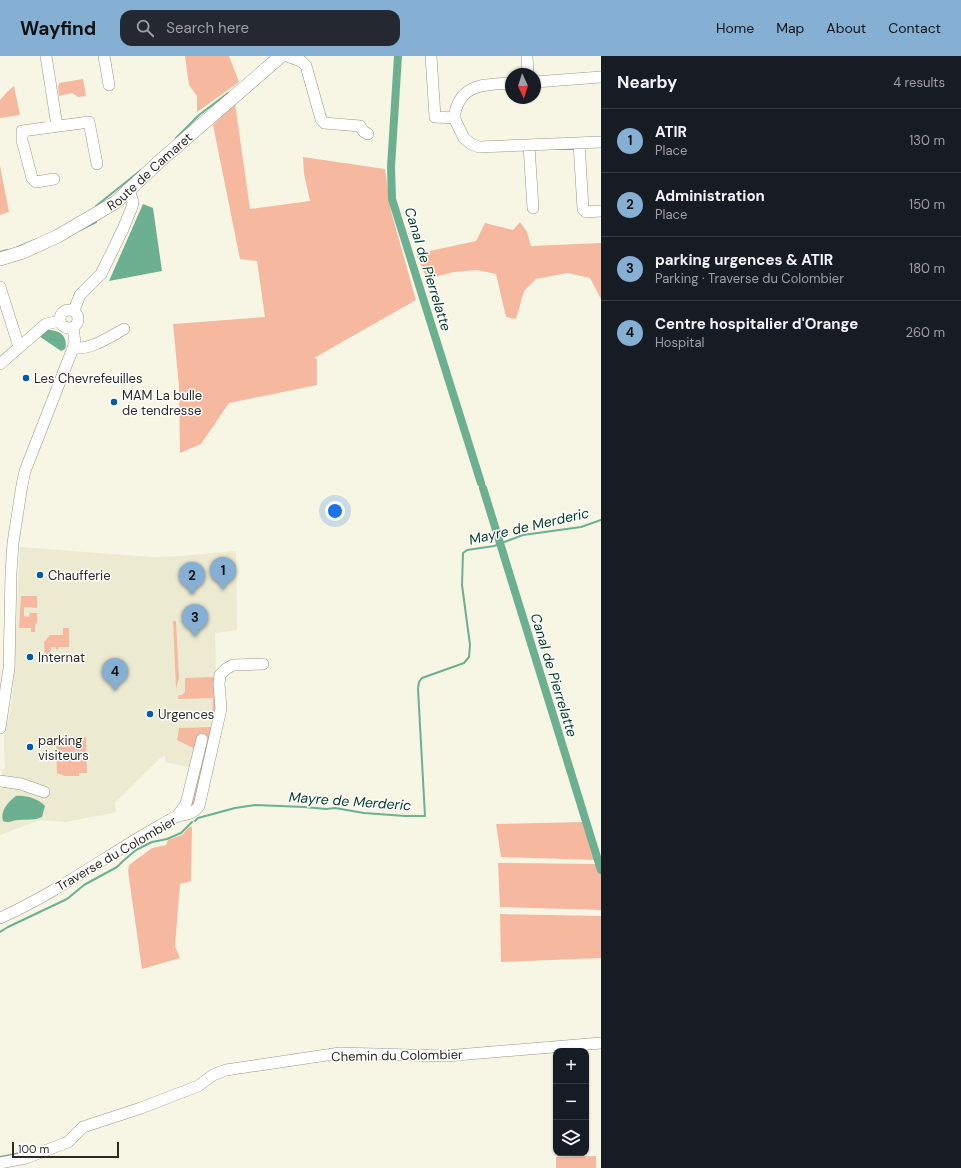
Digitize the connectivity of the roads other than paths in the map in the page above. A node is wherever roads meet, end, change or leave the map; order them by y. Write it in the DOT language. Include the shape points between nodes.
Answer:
graph roads {
  1 [pos="46,56"];
  2 [pos="104,56"];
  3 [pos="281,56"];
  4 [pos="288,56"];
  5 [pos="431,56"];
  6 [pos="527,56"];
  7 [pos="528,68"];
  8 [pos="601,77"];
  9 [pos="541,82"];
  10 [pos="505,83"];
  11 [pos="109,85"];
  12 [pos="454,118"];
  13 [pos="57,126"];
  14 [pos="368,134"];
  15 [pos="601,142"];
  16 [pos="579,143"];
  17 [pos="529,146"];
  18 [pos="97,164"];
  19 [pos="54,179"];
  20 [pos="129,190"];
  21 [pos="533,208"];
  22 [pos="601,211"];
  23 [pos="586,212"];
  24 [pos="585,224"];
  25 [pos="0,260"];
  26 [pos="0,287"];
  27 [pos="74,310"];
  28 [pos="60,321"];
  29 [pos="73,327"];
  30 [pos="124,330"];
  31 [pos="19,347"];
  32 [pos="73,348"];
  33 [pos="0,364"];
  34 [pos="263,664"];
  35 [pos="4,678"];
  36 [pos="0,728"];
  37 [pos="202,739"];
  38 [pos="0,781"];
  39 [pos="44,792"];
  40 [pos="177,816"];
  41 [pos="0,918"];
  42 [pos="601,1043"];
  43 [pos="0,1163"];
  1 -- 13 [label="street"];
  2 -- 11 [label="street"];
  3 -- 20 [label="main road, Route de Camaret"];
  4 -- 14 [label="street" via="301,60 306,66 324,123 360,126"];
  5 -- 12 [label="street" via="435,117"];
  6 -- 7 [label="street"];
  8 -- 9 [label="street"];
  10 -- 12 [label="street" via="478,85 470,89 460,100"];
  12 -- 17 [label="street" via="470,144 479,147"];
  13 -- 18 [label="street" via="88,122"];
  13 -- 19 [label="street" via="22,131 32,178 36,182"];
  15 -- 16 [label="street"];
  16 -- 17 [label="street"];
  16 -- 23 [label="street" via="583,209"];
  17 -- 21 [label="street"];
  20 -- 25 [label="main road, Route de Camaret" via="116,202 58,236"];
  20 -- 27 [label="street" via="133,202 123,228 101,274 80,295"];
  22 -- 23 [label="street"];
  23 -- 24 [label="street"];
  26 -- 31 [label="street"];
  27 -- 28 [label="street" via="65,310 60,315"];
  27 -- 29 [label="street" via="78,315 78,321"];
  28 -- 29 [label="street" via="64,326"];
  28 -- 31 [label="street" via="46,324"];
  29 -- 32 [label="street"];
  30 -- 32 [label="street" via="88,347"];
  31 -- 33 [label="street"];
  32 -- 35 [label="street" via="25,470 12,560 10,645"];
  34 -- 40 [label="street, Traverse du Colombier" via="233,665 220,675 221,709 199,806 195,812"];
  35 -- 36 [label="street"];
  37 -- 40 [label="street" via="186,804"];
  38 -- 39 [label="street" via="21,784"];
  40 -- 41 [label="street, Traverse du Colombier" via="91,868"];
  42 -- 43 [label="street, Chemin du Colombier" via="445,1056 340,1053 226,1070 213,1075 198,1086 83,1127 68,1142 26,1158"];
}
